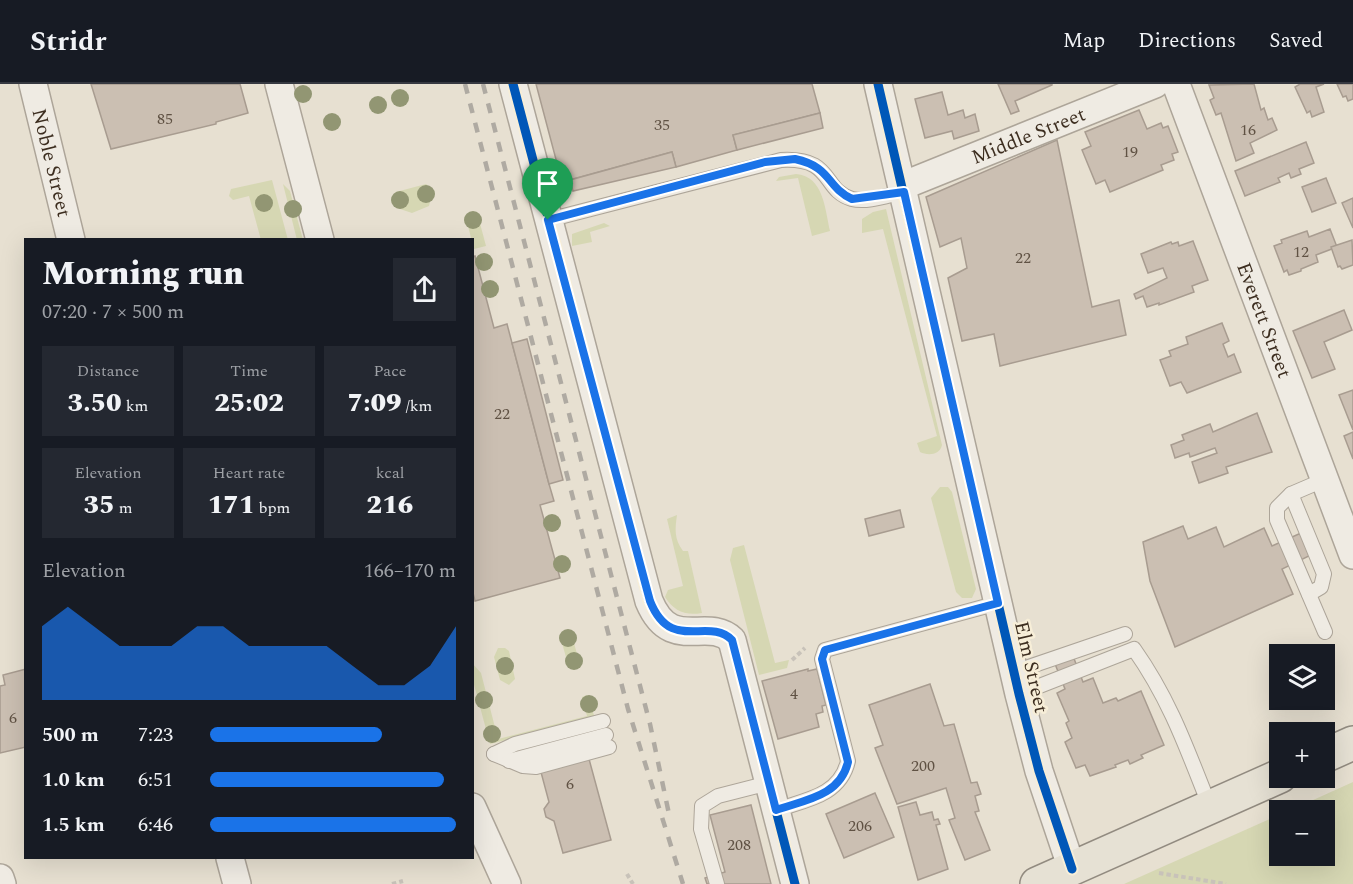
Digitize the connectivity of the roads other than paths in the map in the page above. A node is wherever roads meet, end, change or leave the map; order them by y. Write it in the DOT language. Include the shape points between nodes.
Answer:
graph roads {
  1 [pos="33,84"];
  2 [pos="279,84"];
  3 [pos="513,84"];
  4 [pos="878,84"];
  5 [pos="1155,84"];
  6 [pos="1176,84"];
  7 [pos="903,189"];
  8 [pos="548,220"];
  9 [pos="71,238"];
  10 [pos="319,238"];
  11 [pos="1326,479"];
  12 [pos="1291,494"];
  13 [pos="1353,555"];
  14 [pos="1309,594"];
  15 [pos="998,603"];
  16 [pos="1325,632"];
  17 [pos="1125,634"];
  18 [pos="1017,683"];
  19 [pos="603,721"];
  20 [pos="607,741"];
  21 [pos="1353,743"];
  22 [pos="1335,751"];
  23 [pos="1269,781"];
  24 [pos="769,783"];
  25 [pos="1210,807"];
  26 [pos="776,810"];
  27 [pos="474,811"];
  28 [pos="230,859"];
  29 [pos="1083,864"];
  30 [pos="0,878"];
  31 [pos="2,884"];
  32 [pos="237,884"];
  33 [pos="507,884"];
  34 [pos="717,884"];
  35 [pos="795,884"];
  36 [pos="1037,884"];
  1 -- 9 [label="street, Noble Street"];
  2 -- 10 [label="street"];
  3 -- 8 [label="street"];
  4 -- 7 [label="street, Elm Street"];
  5 -- 7 [label="street, Middle Street"];
  6 -- 11 [label="street, Everett Street"];
  7 -- 8 [label="lane" via="852,199 838,190 818,166 795,159 781,160"];
  7 -- 15 [label="street, Elm Street"];
  8 -- 24 [label="street" via="650,601 660,620 676,630 719,633 732,640"];
  11 -- 12 [label="lane"];
  11 -- 13 [label="street, Everett Street"];
  12 -- 14 [label="lane" via="1277,508 1277,520"];
  12 -- 14 [label="lane" via="1324,574 1321,587"];
  14 -- 16 [label="lane"];
  15 -- 18 [label="street, Elm Street"];
  15 -- 26 [label="lane" via="825,650 822,659 848,762 845,775 832,790"];
  17 -- 18 [label="lane"];
  18 -- 25 [label="lane" via="1134,649 1158,682"];
  18 -- 29 [label="street, Elm Street" via="1039,771"];
  19 -- 20 [label="lane" via="515,744 494,754 536,767"];
  21 -- 22 [label="main road"];
  23 -- 25 [label="main road"];
  24 -- 26 [label="street"];
  24 -- 34 [label="lane" via="718,796 702,806 701,829"];
  25 -- 29 [label="main road"];
  26 -- 35 [label="street"];
  27 -- 33 [label="street"];
  28 -- 32 [label="street"];
  29 -- 36 [label="main road"];
  30 -- 31 [label="street"];
}
